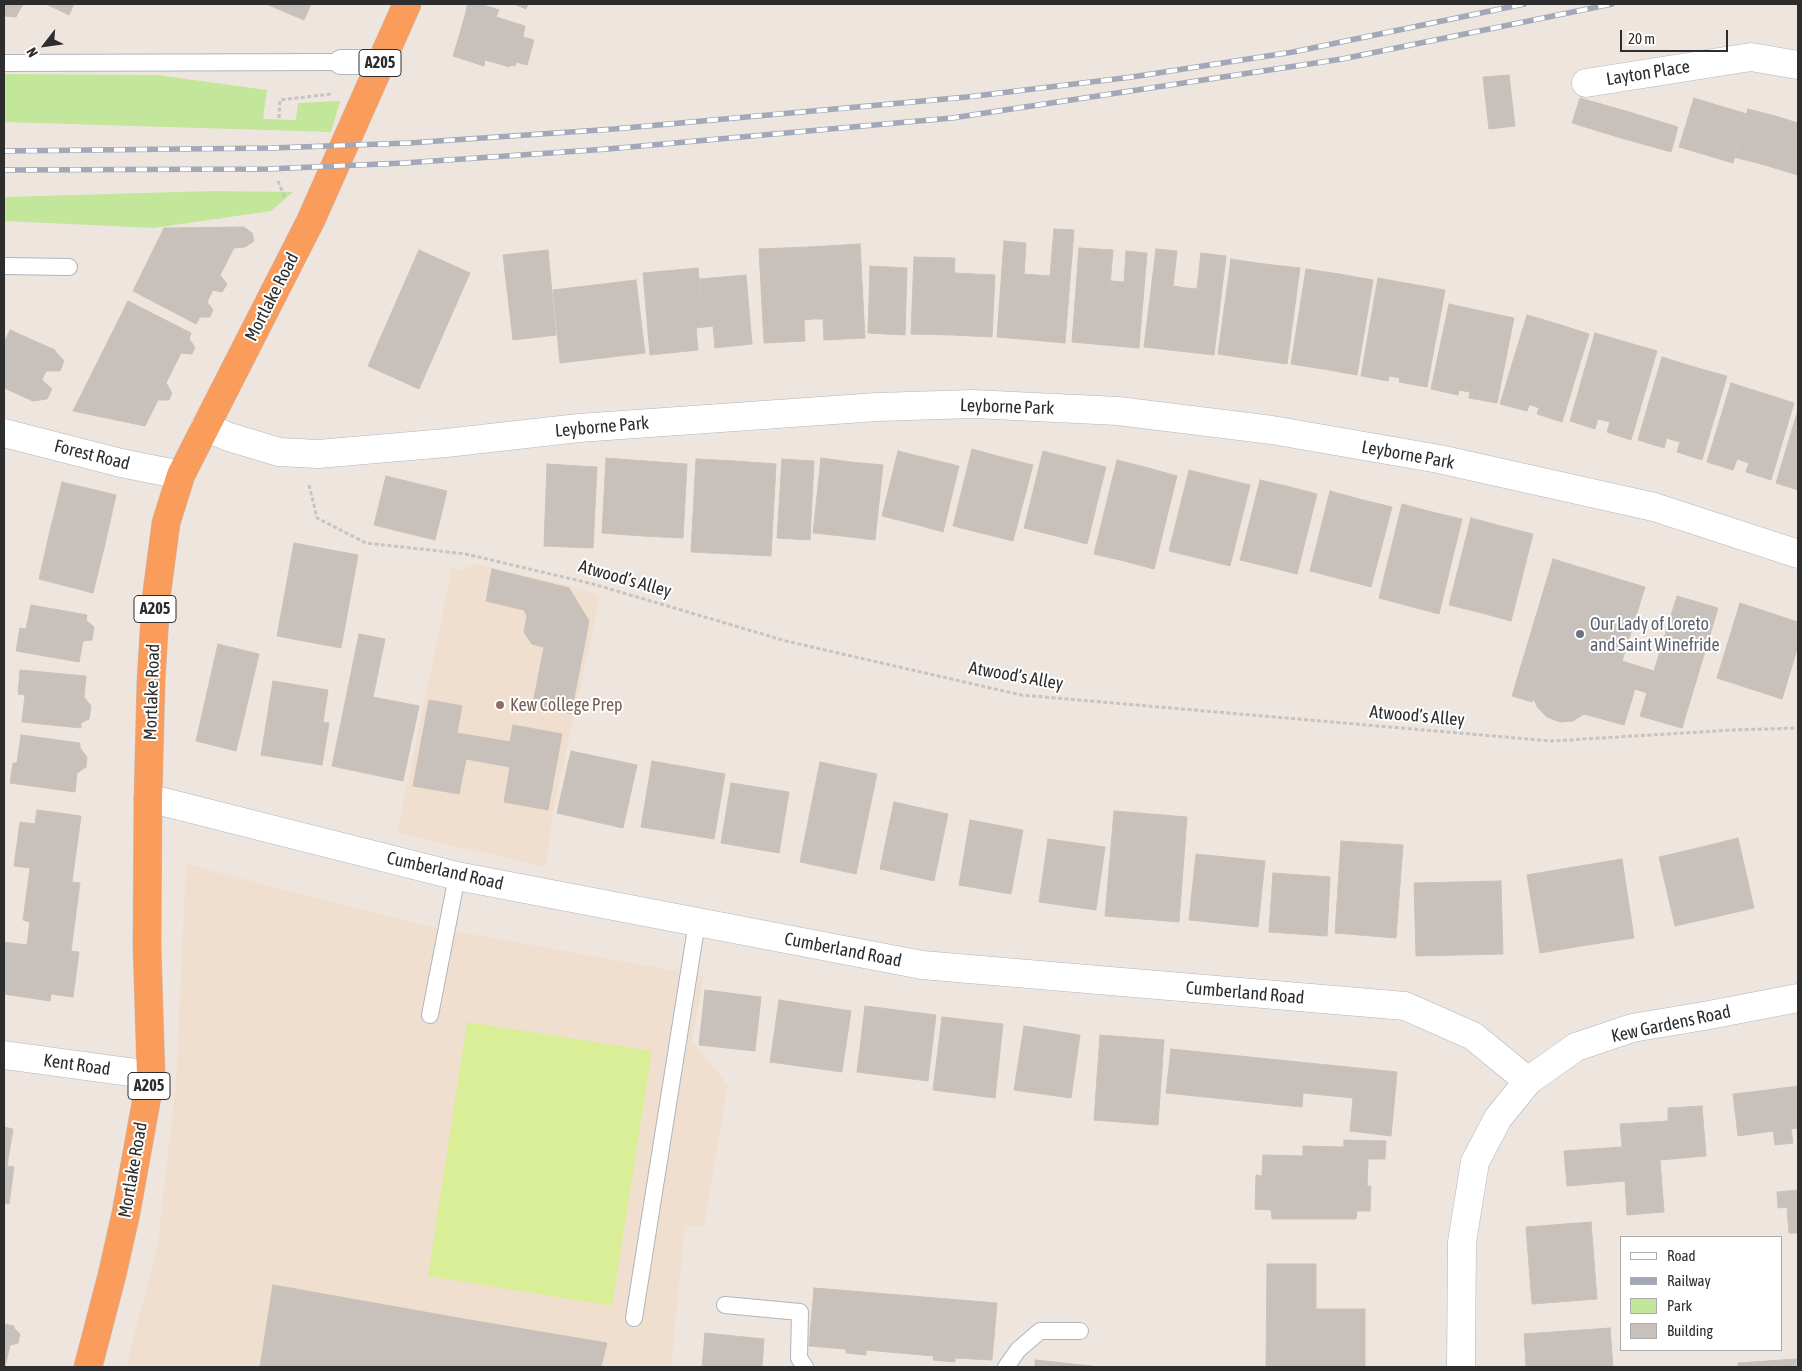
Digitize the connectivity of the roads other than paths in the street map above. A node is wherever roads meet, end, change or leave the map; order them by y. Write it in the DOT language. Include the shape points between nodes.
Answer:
graph roads {
  1 [pos="407,4"];
  2 [pos="347,62"];
  3 [pos="380,62"];
  4 [pos="4,63"];
  5 [pos="1798,65"];
  6 [pos="1586,84"];
  7 [pos="4,266"];
  8 [pos="69,267"];
  9 [pos="205,427"];
  10 [pos="4,433"];
  11 [pos="180,475"];
  12 [pos="1798,554"];
  13 [pos="148,798"];
  14 [pos="458,876"];
  15 [pos="697,922"];
  16 [pos="1798,998"];
  17 [pos="430,1015"];
  18 [pos="4,1055"];
  19 [pos="150,1075"];
  20 [pos="1528,1081"];
  21 [pos="725,1305"];
  22 [pos="634,1318"];
  23 [pos="1080,1331"];
  24 [pos="88,1367"];
  25 [pos="805,1367"];
  26 [pos="1006,1367"];
  27 [pos="1461,1367"];
  1 -- 3 [label="highway, Mortlake Road / A205"];
  2 -- 3 [label="street"];
  2 -- 4 [label="lane"];
  3 -- 9 [label="highway, Mortlake Road / A205" via="311,220"];
  5 -- 6 [label="street, Layton Place" via="1751,57"];
  7 -- 8 [label="lane"];
  9 -- 11 [label="highway, Mortlake Road / A205"];
  9 -- 12 [label="street, Leyborne Park" via="280,452 318,454 579,428 877,407 973,404 1118,411 1272,430 1439,459 1654,508"];
  10 -- 11 [label="street, Forest Road"];
  11 -- 13 [label="highway, Mortlake Road / A205" via="166,523 156,599"];
  13 -- 14 [label="street, Cumberland Road"];
  13 -- 19 [label="highway, Mortlake Road / A205"];
  14 -- 15 [label="street, Cumberland Road"];
  14 -- 17 [label="lane"];
  15 -- 20 [label="street, Cumberland Road" via="922,965 1405,1006 1473,1036"];
  15 -- 22 [label="lane"];
  16 -- 20 [label="street, Kew Gardens Road" via="1632,1028 1576,1047"];
  18 -- 19 [label="street, Kent Road"];
  19 -- 24 [label="highway, Mortlake Road / A205" via="126,1213"];
  20 -- 27 [label="street, Kew Gardens Road" via="1498,1118 1475,1162 1462,1242"];
  21 -- 25 [label="lane" via="800,1312 799,1358"];
  23 -- 26 [label="lane" via="1040,1331 1018,1350"];
}
